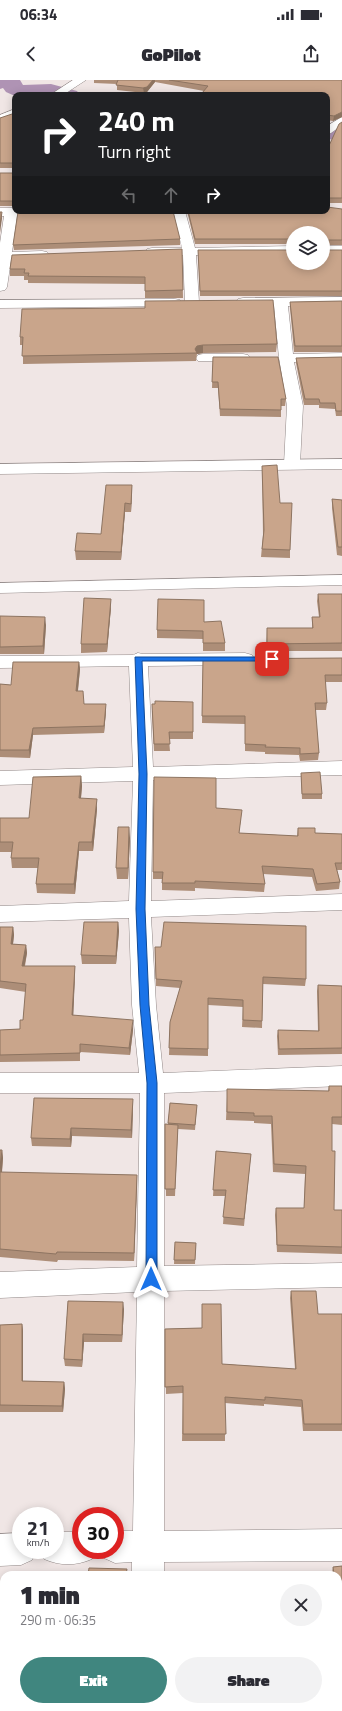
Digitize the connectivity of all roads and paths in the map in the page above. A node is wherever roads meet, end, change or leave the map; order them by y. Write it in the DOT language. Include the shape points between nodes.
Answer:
graph roads {
  1 [pos="58,80"];
  2 [pos="80,80"];
  3 [pos="57,92"];
  4 [pos="60,92"];
  5 [pos="12,113"];
  6 [pos="0,119"];
  7 [pos="342,120"];
  8 [pos="330,130"];
  9 [pos="6,212"];
  10 [pos="180,214"];
  11 [pos="188,250"];
  12 [pos="286,250"];
  13 [pos="330,250"];
  14 [pos="342,250"];
  15 [pos="141,252"];
  16 [pos="54,255"];
  17 [pos="3,256"];
  18 [pos="0,283"];
  19 [pos="342,301"];
  20 [pos="192,302"];
  21 [pos="207,302"];
  22 [pos="229,302"];
  23 [pos="281,302"];
  24 [pos="0,304"];
  25 [pos="342,357"];
  26 [pos="203,358"];
  27 [pos="255,358"];
  28 [pos="270,358"];
  29 [pos="286,358"];
  30 [pos="292,464"];
  31 [pos="342,464"];
  32 [pos="0,469"];
  33 [pos="342,580"];
  34 [pos="0,588"];
  35 [pos="138,659"];
  36 [pos="262,659"];
  37 [pos="0,662"];
  38 [pos="342,768"];
  39 [pos="143,774"];
  40 [pos="0,778"];
  41 [pos="342,902"];
  42 [pos="140,909"];
  43 [pos="0,914"];
  44 [pos="342,1076"];
  45 [pos="0,1083"];
  46 [pos="152,1083"];
  47 [pos="342,1275"];
  48 [pos="151,1279"];
  49 [pos="0,1285"];
  50 [pos="342,1545"];
  51 [pos="12,1549"];
  52 [pos="0,1550"];
  53 [pos="124,1551"];
  54 [pos="147,1560"];
  1 -- 3 [label="street"];
  2 -- 4 [label="street"];
  5 -- 6 [label="street"];
  7 -- 8 [label="street"];
  9 -- 17 [label="street"];
  10 -- 11 [label="street"];
  11 -- 12 [label="street"];
  11 -- 15 [label="street"];
  11 -- 20 [label="street"];
  13 -- 14 [label="street"];
  16 -- 17 [label="street"];
  17 -- 18 [label="street"];
  19 -- 23 [label="street"];
  20 -- 21 [label="street"];
  20 -- 24 [label="street"];
  22 -- 23 [label="street"];
  23 -- 29 [label="street"];
  25 -- 29 [label="street"];
  26 -- 27 [label="street"];
  28 -- 29 [label="street"];
  29 -- 30 [label="street" via="296,406"];
  30 -- 31 [label="street"];
  30 -- 32 [label="street"];
  33 -- 34 [label="street"];
  35 -- 36 [label="street"];
  35 -- 37 [label="street"];
  35 -- 39 [label="street"];
  38 -- 39 [label="street"];
  39 -- 40 [label="street"];
  39 -- 42 [label="street"];
  41 -- 42 [label="street"];
  42 -- 43 [label="street"];
  42 -- 46 [label="street" via="144,1005"];
  44 -- 46 [label="street"];
  45 -- 46 [label="street"];
  46 -- 48 [label="street"];
  47 -- 48 [label="street"];
  48 -- 49 [label="street"];
  48 -- 54 [label="street"];
  50 -- 54 [label="street"];
  51 -- 52 [label="street"];
  53 -- 54 [label="street"];
}
